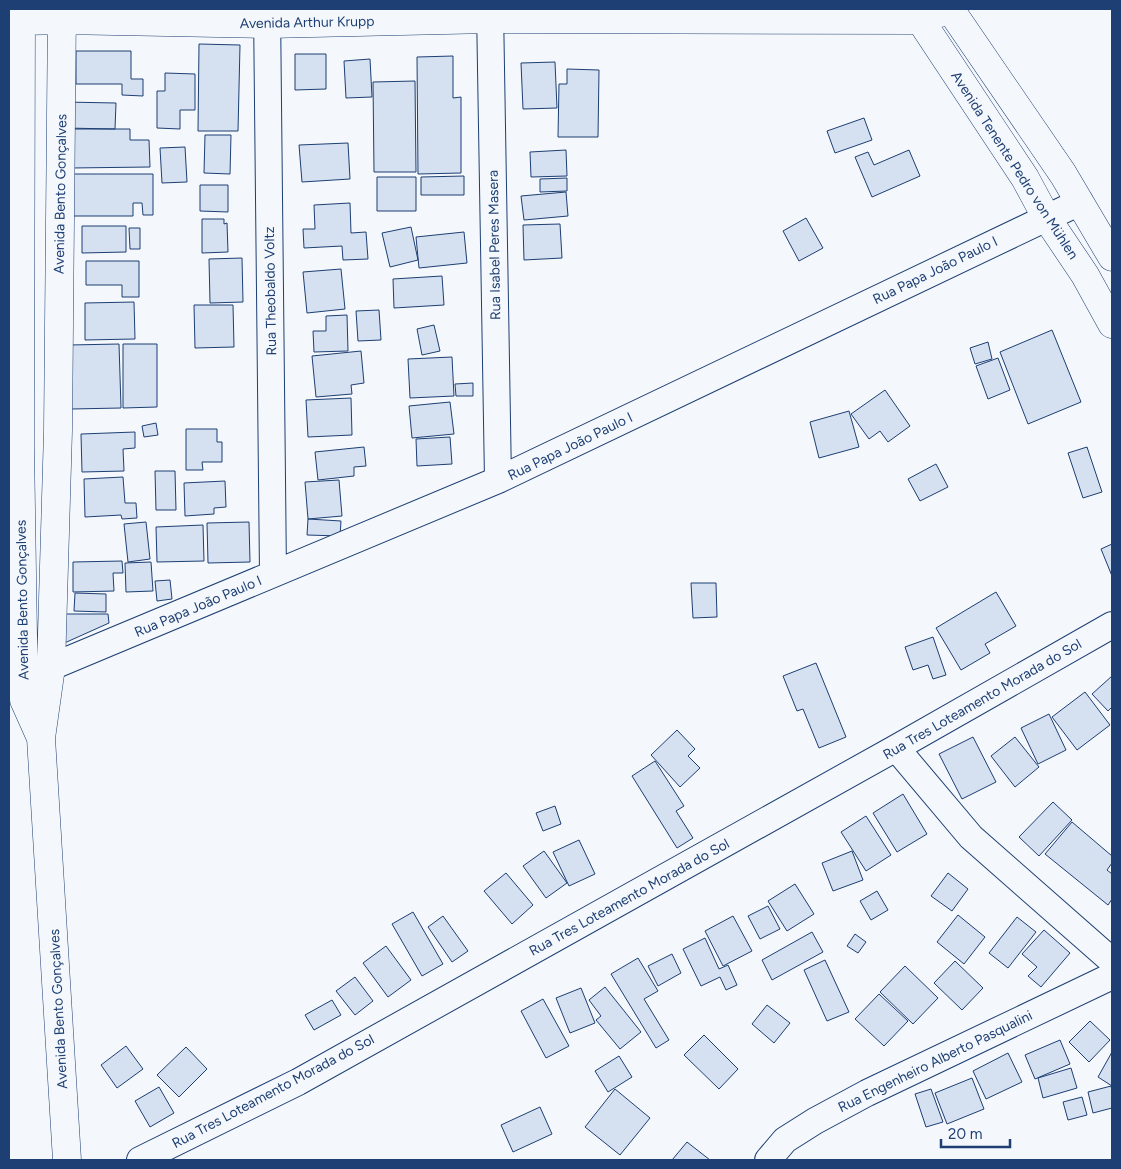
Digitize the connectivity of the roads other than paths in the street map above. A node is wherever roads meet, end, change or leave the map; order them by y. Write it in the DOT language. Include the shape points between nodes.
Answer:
graph roads {
  1 [pos="950,9"];
  2 [pos="490,14"];
  3 [pos="22,15"];
  4 [pos="62,15"];
  5 [pos="917,15"];
  6 [pos="267,16"];
  7 [pos="1080,202"];
  8 [pos="1046,217"];
  9 [pos="1112,256"];
  10 [pos="1112,324"];
  11 [pos="59,354"];
  12 [pos="20,356"];
  13 [pos="14,446"];
  14 [pos="498,480"];
  15 [pos="274,574"];
  16 [pos="1112,625"];
  17 [pos="51,667"];
  18 [pos="27,699"];
  19 [pos="896,748"];
  20 [pos="1112,961"];
  21 [pos="1112,976"];
  22 [pos="68,1160"];
  23 [pos="140,1160"];
  24 [pos="768,1160"];
  1 -- 5 [label="main road, Avenida Arthur Krupp"];
  1 -- 7 [label="main road"];
  2 -- 5 [label="main road, Avenida Arthur Krupp"];
  2 -- 6 [label="main road, Avenida Arthur Krupp"];
  2 -- 14 [label="street, Rua Isabel Peres Masera"];
  3 -- 4 [label="main road, Avenida Arthur Krupp"];
  3 -- 12 [label="main road, Avenida Bento Gonçalves"];
  4 -- 6 [label="main road, Avenida Arthur Krupp"];
  4 -- 11 [label="main road, Avenida Bento Gonçalves"];
  5 -- 8 [label="main road, Avenida Tenente Pedro von Mühlen"];
  6 -- 15 [label="street, Rua Theobaldo Voltz"];
  7 -- 8 [label="street, Rua Papa João Paulo I"];
  7 -- 9 [label="main road"];
  8 -- 10 [label="main road, Avenida Tenente Pedro von Mühlen" via="1085,275"];
  8 -- 14 [label="street, Rua Papa João Paulo I"];
  11 -- 12 [label="main road"];
  11 -- 17 [label="main road, Avenida Bento Gonçalves"];
  12 -- 13 [label="main road, Avenida Bento Gonçalves"];
  13 -- 18 [label="main road, Avenida Bento Gonçalves"];
  14 -- 15 [label="street, Rua Papa João Paulo I"];
  15 -- 17 [label="street, Rua Papa João Paulo I"];
  16 -- 19 [label="street, Rua Tres Loteamento Morada do Sol"];
  17 -- 18 [label="main road, Avenida Bento Gonçalves"];
  18 -- 22 [label="main road, Avenida Bento Gonçalves" via="42,738"];
  19 -- 20 [label="street" via="971,837"];
  19 -- 23 [label="street, Rua Tres Loteamento Morada do Sol" via="298,1082"];
  21 -- 24 [label="street, Rua Engenheiro Alberto Pasqualini" via="866,1093 785,1140"];
}
